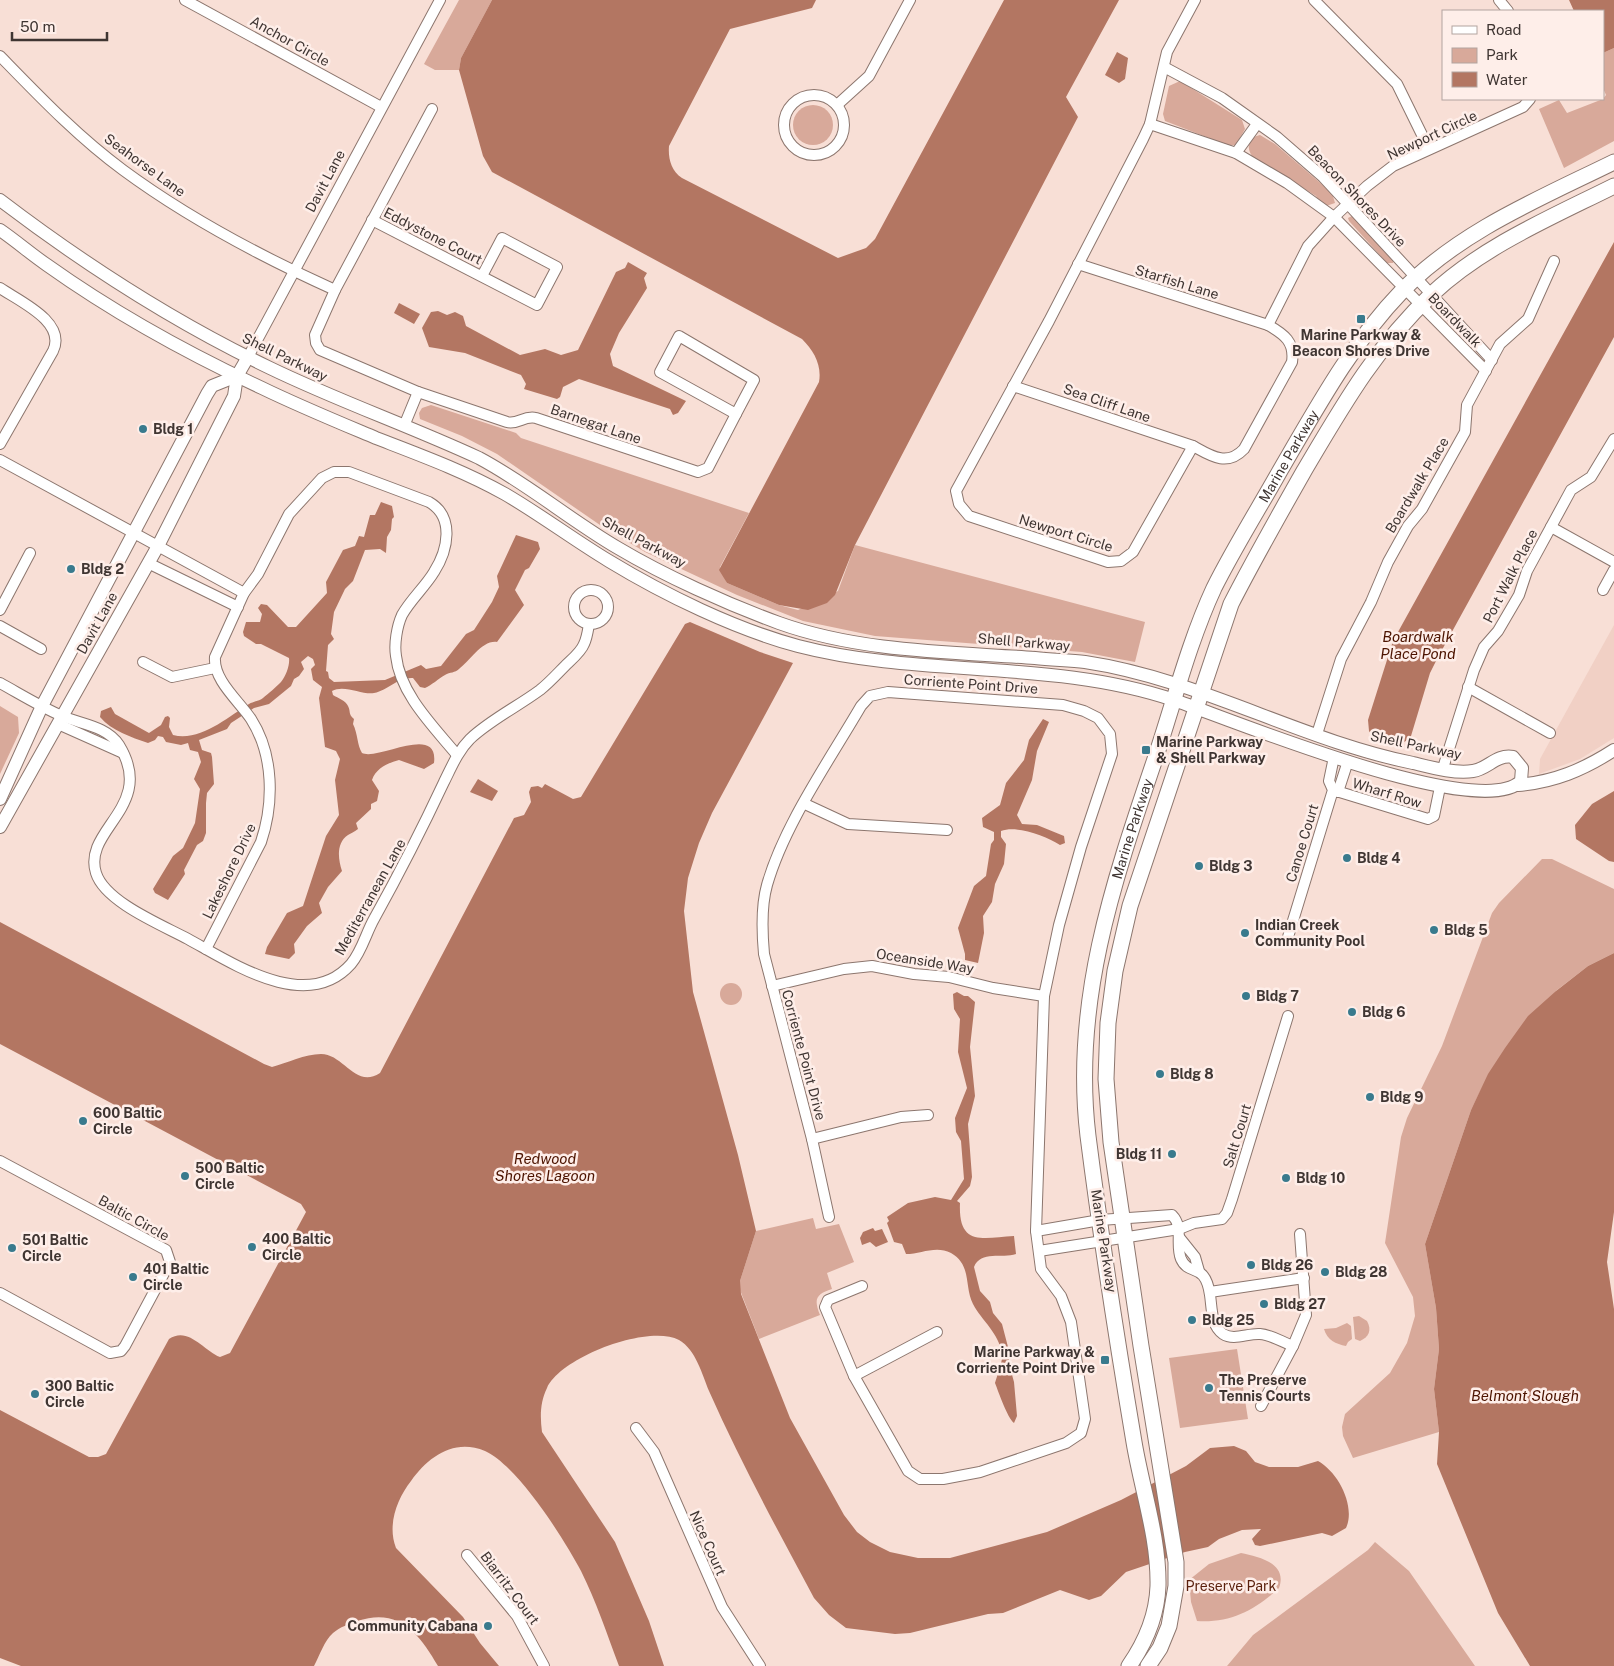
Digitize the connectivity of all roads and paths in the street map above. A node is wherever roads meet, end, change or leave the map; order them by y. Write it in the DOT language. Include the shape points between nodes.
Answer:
graph roads {
  1 [pos="185,0"];
  2 [pos="440,0"];
  3 [pos="910,0"];
  4 [pos="1195,0"];
  5 [pos="1314,0"];
  6 [pos="1499,0"];
  7 [pos="1507,10"];
  8 [pos="0,56"];
  9 [pos="1164,67"];
  10 [pos="1529,100"];
  11 [pos="837,104"];
  12 [pos="381,107"];
  13 [pos="432,109"];
  14 [pos="1150,124"];
  15 [pos="1257,124"];
  16 [pos="1429,149"];
  17 [pos="1236,153"];
  18 [pos="1614,162"];
  19 [pos="1614,186"];
  20 [pos="0,200"];
  21 [pos="1348,204"];
  22 [pos="1334,217"];
  23 [pos="372,220"];
  24 [pos="0,230"];
  25 [pos="1554,261"];
  26 [pos="1078,264"];
  27 [pos="293,271"];
  28 [pos="482,276"];
  29 [pos="1417,278"];
  30 [pos="0,288"];
  31 [pos="1405,288"];
  32 [pos="335,290"];
  33 [pos="1432,294"];
  34 [pos="1422,305"];
  35 [pos="1268,325"];
  36 [pos="248,357"];
  37 [pos="1492,360"];
  38 [pos="1486,371"];
  39 [pos="237,376"];
  40 [pos="1013,386"];
  41 [pos="418,392"];
  42 [pos="736,414"];
  43 [pos="404,426"];
  44 [pos="1614,439"];
  45 [pos="0,444"];
  46 [pos="1193,446"];
  47 [pos="0,460"];
  48 [pos="1551,527"];
  49 [pos="134,533"];
  50 [pos="158,546"];
  51 [pos="30,553"];
  52 [pos="1614,562"];
  53 [pos="148,563"];
  54 [pos="1614,570"];
  55 [pos="1603,590"];
  56 [pos="244,594"];
  57 [pos="238,607"];
  58 [pos="0,610"];
  59 [pos="589,624"];
  60 [pos="0,626"];
  61 [pos="41,649"];
  62 [pos="143,662"];
  63 [pos="215,668"];
  64 [pos="0,683"];
  65 [pos="1179,684"];
  66 [pos="1468,687"];
  67 [pos="1201,692"];
  68 [pos="1174,700"];
  69 [pos="42,706"];
  70 [pos="1195,708"];
  71 [pos="60,720"];
  72 [pos="1550,733"];
  73 [pos="1317,734"];
  74 [pos="1614,750"];
  75 [pos="457,755"];
  76 [pos="1334,757"];
  77 [pos="1348,761"];
  78 [pos="1443,768"];
  79 [pos="1518,785"];
  80 [pos="1440,787"];
  81 [pos="1335,791"];
  82 [pos="0,799"];
  83 [pos="805,804"];
  84 [pos="0,827"];
  85 [pos="947,830"];
  86 [pos="1288,937"];
  87 [pos="206,948"];
  88 [pos="772,986"];
  89 [pos="1044,996"];
  90 [pos="1288,1016"];
  91 [pos="928,1115"];
  92 [pos="812,1139"];
  93 [pos="0,1160"];
  94 [pos="828,1217"];
  95 [pos="1123,1218"];
  96 [pos="1100,1220"];
  97 [pos="1036,1231"];
  98 [pos="1179,1233"];
  99 [pos="1300,1234"];
  100 [pos="1126,1237"];
  101 [pos="1103,1241"];
  102 [pos="1039,1251"];
  103 [pos="1304,1278"];
  104 [pos="862,1286"];
  105 [pos="1210,1292"];
  106 [pos="0,1293"];
  107 [pos="937,1332"];
  108 [pos="1293,1346"];
  109 [pos="854,1376"];
  110 [pos="1261,1406"];
  111 [pos="636,1428"];
  112 [pos="467,1555"];
  113 [pos="544,1666"];
  114 [pos="760,1666"];
  115 [pos="1129,1666"];
  116 [pos="1148,1666"];
  1 -- 12 [label="street, Anchor Circle"];
  2 -- 12 [label="street, Davit Lane"];
  3 -- 11 [label="street" via="869,76"];
  4 -- 9 [label="street, Newport Circle" via="1167,52"];
  5 -- 16 [label="street" via="1389,73 1406,99"];
  6 -- 7 [label="street"];
  8 -- 27 [label="street, Seahorse Lane" via="57,115 122,169 166,200"];
  9 -- 14 [label="street, Newport Circle"];
  9 -- 15 [label="street, Beacon Shores Drive" via="1222,98"];
  10 -- 16 [label="street, Newport Circle" via="1523,107"];
  11 -- 11 [label="street" via="844,122 840,140 834,148 826,153 807,155 790,145 783,126 785,115 794,102 818,94"];
  12 -- 27 [label="street, Davit Lane"];
  13 -- 23 [label="street, Barnegat Lane"];
  14 -- 17 [label="street"];
  14 -- 26 [label="street, Newport Circle"];
  15 -- 17 [label="street"];
  15 -- 21 [label="street, Beacon Shores Drive" via="1310,166"];
  16 -- 21 [label="street, Newport Circle" via="1393,166"];
  17 -- 22 [label="street" via="1287,183"];
  18 -- 29 [label="main road, Marine Parkway" via="1485,227"];
  19 -- 33 [label="main road, Marine Parkway" via="1500,246"];
  20 -- 36 [label="street, Shell Parkway" via="56,243 116,282"];
  21 -- 22 [label="street, Newport Circle"];
  21 -- 29 [label="street, Beacon Shores Drive"];
  22 -- 31 [label="street"];
  22 -- 35 [label="street, Newport Circle" via="1304,252"];
  23 -- 28 [label="street, Eddystone Court"];
  23 -- 32 [label="street, Barnegat Lane"];
  24 -- 39 [label="street" via="102,301"];
  25 -- 37 [label="street, Boardwalk Place" via="1528,319 1503,340"];
  26 -- 35 [label="street, Starfish Lane"];
  26 -- 40 [label="street, Newport Circle"];
  27 -- 32 [label="street"];
  27 -- 36 [label="street, Davit Lane"];
  28 -- 28 [label="street, Eddystone Court" via="537,305 557,267 502,238"];
  29 -- 31 [label="main road, Marine Parkway"];
  29 -- 33 [label="street, Beacon Shores Drive"];
  30 -- 45 [label="street" via="48,322 56,341"];
  31 -- 34 [label="street, Boardwalk"];
  31 -- 65 [label="main road, Marine Parkway" via="1350,352 1253,518 1214,588"];
  32 -- 41 [label="street, Barnegat Lane" via="315,335 320,350"];
  33 -- 34 [label="main road, Marine Parkway"];
  33 -- 37 [label="street, Boardwalk"];
  34 -- 38 [label="street, Boardwalk"];
  34 -- 67 [label="main road, Marine Parkway" via="1358,380 1252,562 1232,604"];
  35 -- 46 [label="street" via="1286,336 1292,348 1292,362 1244,449 1233,458 1222,460"];
  36 -- 39 [label="street, Davit Lane"];
  36 -- 43 [label="street, Shell Parkway"];
  37 -- 38 [label="street, Boardwalk Place"];
  38 -- 73 [label="street, Boardwalk Place" via="1467,405 1465,432 1422,509 1392,554 1344,651"];
  39 -- 49 [label="street, Davit Lane" via="212,386"];
  39 -- 50 [label="street, Davit Lane" via="234,396"];
  39 -- 68 [label="street" via="344,425 459,471 505,494 638,578 734,623 793,644 876,662 1071,677 1124,685"];
  40 -- 46 [label="street, Sea Cliff Lane"];
  40 -- 46 [label="street, Newport Circle" via="958,486 957,500 969,516 1108,562 1122,561 1135,549"];
  41 -- 42 [label="street, Barnegat Lane" via="512,423 527,417 536,418 698,472 708,468"];
  41 -- 43 [label="street"];
  42 -- 42 [label="street, Barnegat Lane" via="754,380 679,336 660,372"];
  43 -- 65 [label="street, Shell Parkway" via="504,471 578,523 650,565 780,623 840,639 885,646 1084,662"];
  44 -- 48 [label="street, Port Walk Place" via="1591,476 1571,490"];
  47 -- 49 [label="street"];
  48 -- 52 [label="street"];
  48 -- 66 [label="street, Port Walk Place" via="1527,571 1519,595 1478,659"];
  49 -- 50 [label="street"];
  49 -- 69 [label="street, Davit Lane"];
  50 -- 53 [label="street, Davit Lane"];
  50 -- 56 [label="street"];
  51 -- 58 [label="street"];
  53 -- 57 [label="street"];
  53 -- 71 [label="street, Davit Lane"];
  54 -- 55 [label="street"];
  56 -- 57 [label="street"];
  56 -- 75 [label="street" via="289,514 316,483 328,475 348,472 429,502 443,514 447,531 443,552 434,572 402,616 396,639 398,671 405,687"];
  57 -- 63 [label="street" via="218,650"];
  59 -- 75 [label="street, Mediterranean Lane" via="584,645 556,675 471,739"];
  60 -- 61 [label="street"];
  62 -- 63 [label="street" via="172,677"];
  63 -- 87 [label="street, Lakeshore Drive" via="251,720 267,761 270,800 261,842"];
  64 -- 69 [label="street"];
  65 -- 67 [label="street, Shell Parkway"];
  65 -- 68 [label="main road, Marine Parkway"];
  66 -- 72 [label="street"];
  66 -- 78 [label="street, Port Walk Place"];
  67 -- 70 [label="main road, Marine Parkway"];
  67 -- 73 [label="street, Shell Parkway"];
  68 -- 70 [label="street"];
  68 -- 96 [label="main road, Marine Parkway" via="1104,919 1091,982 1085,1053 1087,1111"];
  69 -- 71 [label="street"];
  69 -- 82 [label="street, Davit Lane"];
  70 -- 76 [label="street"];
  70 -- 95 [label="main road, Marine Parkway" via="1130,906 1111,997 1106,1079 1111,1142"];
  71 -- 84 [label="street, Davit Lane"];
  71 -- 87 [label="street, Mediterranean Lane" via="123,753 130,768 130,789 99,846 95,860 99,880 108,892 128,905"];
  73 -- 78 [label="street, Shell Parkway" via="1378,754"];
  74 -- 79 [label="street" via="1565,776"];
  75 -- 87 [label="street, Mediterranean Lane" via="357,955 340,974 318,983 286,984 255,973"];
  76 -- 77 [label="street"];
  76 -- 81 [label="street, Canoe Court" via="1329,783"];
  77 -- 80 [label="street"];
  77 -- 81 [label="street, Canoe Court"];
  78 -- 79 [label="street, Shell Parkway" via="1473,771 1499,758 1516,758 1522,768"];
  79 -- 80 [label="street" via="1500,790"];
  80 -- 81 [label="street, Wharf Row" via="1434,816 1428,819"];
  81 -- 86 [label="street, Canoe Court"];
  83 -- 85 [label="street" via="848,824"];
  83 -- 88 [label="street, Corriente Point Drive" via="784,842 766,887 762,936"];
  83 -- 89 [label="street, Corriente Point Drive" via="861,706 874,694 888,692 1054,703 1084,711 1100,720 1110,734 1112,754 1059,925"];
  88 -- 89 [label="street, Oceanside Way" via="857,966 872,966"];
  88 -- 92 [label="street, Corriente Point Drive"];
  89 -- 97 [label="street, Corriente Point Drive"];
  90 -- 98 [label="street, Salt Court" via="1227,1213 1218,1221 1194,1223"];
  91 -- 92 [label="street" via="901,1117"];
  92 -- 94 [label="street, Corriente Point Drive"];
  93 -- 106 [label="street, Baltic Circle" via="166,1250 170,1262 125,1346 116,1353 108,1352"];
  95 -- 96 [label="street"];
  95 -- 98 [label="street" via="1172,1215"];
  95 -- 100 [label="main road, Marine Parkway"];
  96 -- 97 [label="street"];
  96 -- 101 [label="main road, Marine Parkway"];
  97 -- 102 [label="street, Corriente Point Drive"];
  98 -- 100 [label="street, Salt Court"];
  98 -- 105 [label="street" via="1195,1257"];
  99 -- 103 [label="street"];
  100 -- 101 [label="street"];
  100 -- 116 [label="main road, Marine Parkway" via="1177,1577 1167,1632"];
  101 -- 102 [label="street"];
  101 -- 115 [label="main road, Marine Parkway" via="1135,1449 1154,1541 1158,1583 1150,1625"];
  102 -- 109 [label="street, Corriente Point Drive" via="1042,1269 1061,1296 1072,1322 1085,1419 1083,1430 1074,1439 980,1472 943,1479 920,1479 908,1471"];
  103 -- 105 [label="street"];
  103 -- 108 [label="street" via="1306,1315"];
  104 -- 109 [label="street, Corriente Point Drive" via="825,1304"];
  105 -- 108 [label="street" via="1214,1323 1221,1333 1233,1337 1263,1334"];
  107 -- 109 [label="street"];
  108 -- 110 [label="street"];
  111 -- 114 [label="street, Nice Court" via="654,1452 722,1607"];
  112 -- 113 [label="street, Biarritz Court" via="521,1622"];
}
